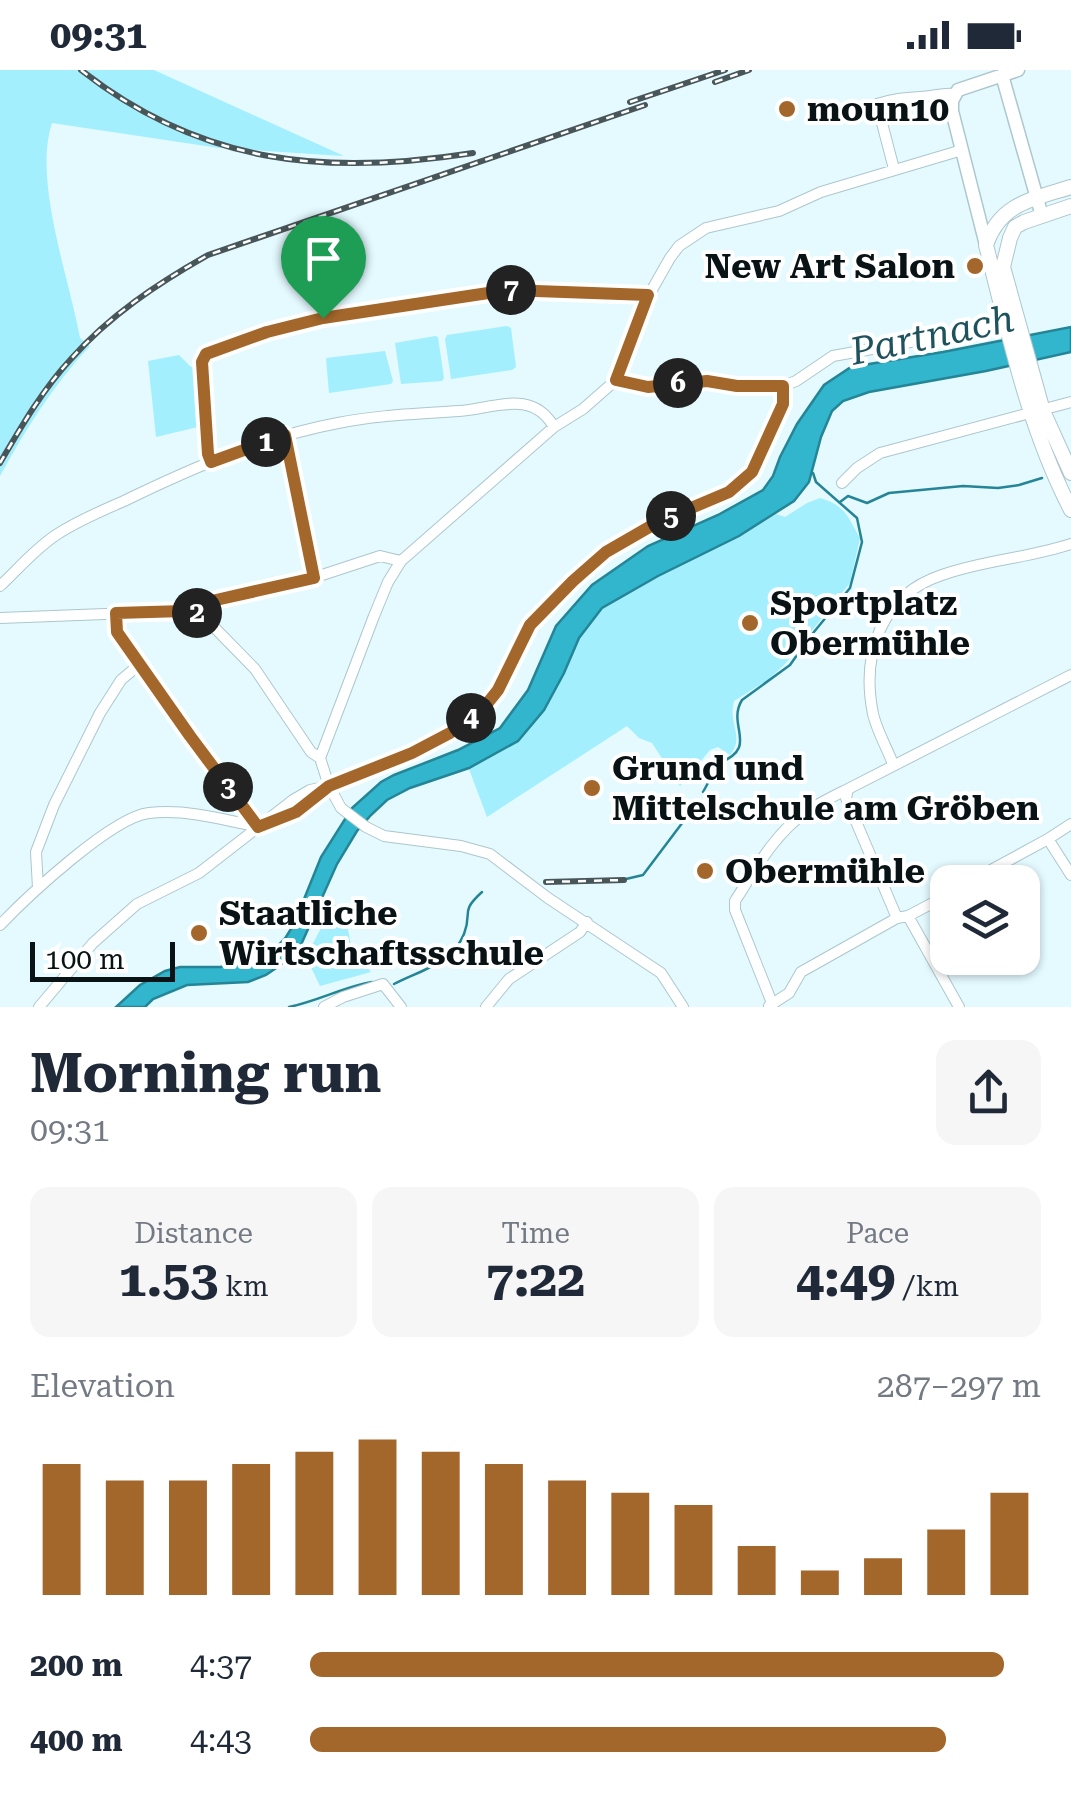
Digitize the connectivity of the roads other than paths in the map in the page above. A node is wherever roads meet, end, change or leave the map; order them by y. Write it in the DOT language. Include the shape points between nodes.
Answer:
graph roads {
  1 [pos="1018,70"];
  2 [pos="1002,75"];
  3 [pos="955,94"];
  4 [pos="962,150"];
  5 [pos="894,169"];
  6 [pos="1071,187"];
  7 [pos="1036,198"];
  8 [pos="1071,206"];
  9 [pos="1042,216"];
  10 [pos="988,221"];
  11 [pos="1012,232"];
  12 [pos="648,295"];
  13 [pos="1014,330"];
  14 [pos="616,380"];
  15 [pos="783,386"];
  16 [pos="1071,402"];
  17 [pos="1037,413"];
  18 [pos="554,427"];
  19 [pos="285,435"];
  20 [pos="211,462"];
  21 [pos="1071,473"];
  22 [pos="842,483"];
  23 [pos="1071,510"];
  24 [pos="1071,544"];
  25 [pos="401,561"];
  26 [pos="314,578"];
  27 [pos="0,586"];
  28 [pos="116,613"];
  29 [pos="204,614"];
  30 [pos="0,618"];
  31 [pos="140,664"];
  32 [pos="1071,675"];
  33 [pos="320,758"];
  34 [pos="894,764"];
  35 [pos="329,786"];
  36 [pos="848,789"];
  37 [pos="1071,824"];
  38 [pos="260,825"];
  39 [pos="1048,839"];
  40 [pos="1001,865"];
  41 [pos="1071,875"];
  42 [pos="38,888"];
  43 [pos="930,903"];
  44 [pos="902,917"];
  45 [pos="587,922"];
  46 [pos="0,925"];
  47 [pos="770,1005"];
  48 [pos="39,1007"];
  49 [pos="324,1007"];
  50 [pos="401,1007"];
  51 [pos="486,1007"];
  52 [pos="684,1007"];
  53 [pos="960,1007"];
  1 -- 2 [label="street"];
  2 -- 3 [label="street"];
  2 -- 7 [label="street"];
  3 -- 4 [label="street" via="952,111"];
  3 -- 5 [label="street" via="877,104"];
  4 -- 5 [label="street"];
  4 -- 10 [label="street"];
  5 -- 12 [label="street" via="779,211 706,228 679,246"];
  6 -- 7 [label="main road"];
  7 -- 9 [label="street"];
  7 -- 10 [label="main road"];
  8 -- 9 [label="main road"];
  9 -- 11 [label="main road"];
  10 -- 11 [label="street"];
  10 -- 13 [label="main road" via="986,245"];
  11 -- 13 [label="main road" via="1003,267"];
  12 -- 14 [label="street"];
  12 -- 20 [label="street" via="508,290 323,318 206,354 202,380"];
  13 -- 15 [label="street" via="833,356"];
  13 -- 17 [label="main road"];
  14 -- 15 [label="street" via="648,387 707,381"];
  14 -- 18 [label="street"];
  15 -- 35 [label="street" via="783,404 741,483 606,552 530,625 498,690 466,722 412,753"];
  16 -- 17 [label="street"];
  17 -- 21 [label="main road"];
  17 -- 22 [label="street" via="880,454"];
  17 -- 23 [label="main road"];
  18 -- 19 [label="street" via="536,406 523,402 340,422"];
  18 -- 25 [label="street"];
  19 -- 20 [label="street"];
  19 -- 26 [label="street"];
  20 -- 27 [label="street" via="59,532"];
  24 -- 34 [label="street" via="938,576 904,596 880,626 870,684 874,716"];
  25 -- 26 [label="street" via="380,556"];
  25 -- 33 [label="street"];
  26 -- 29 [label="street" via="216,600"];
  28 -- 29 [label="street"];
  28 -- 30 [label="street"];
  28 -- 31 [label="street" via="117,632"];
  29 -- 33 [label="street" via="256,669"];
  31 -- 38 [label="street"];
  31 -- 42 [label="street" via="100,713 54,805 36,852"];
  32 -- 34 [label="street"];
  33 -- 35 [label="street"];
  34 -- 36 [label="street"];
  35 -- 38 [label="street" via="310,790"];
  35 -- 45 [label="street" via="345,812 384,836 490,854"];
  36 -- 44 [label="street" via="846,798"];
  36 -- 47 [label="street" via="792,824 736,901"];
  37 -- 39 [label="street"];
  38 -- 42 [label="street" via="188,812 144,813 103,834"];
  38 -- 48 [label="street" via="199,873 137,904"];
  39 -- 40 [label="street"];
  39 -- 41 [label="street"];
  42 -- 46 [label="street"];
  43 -- 44 [label="street"];
  44 -- 47 [label="street" via="802,972 789,993"];
  44 -- 53 [label="street"];
  45 -- 51 [label="street" via="509,979"];
  45 -- 52 [label="street" via="661,973"];
  49 -- 50 [label="street" via="383,984"];
}
